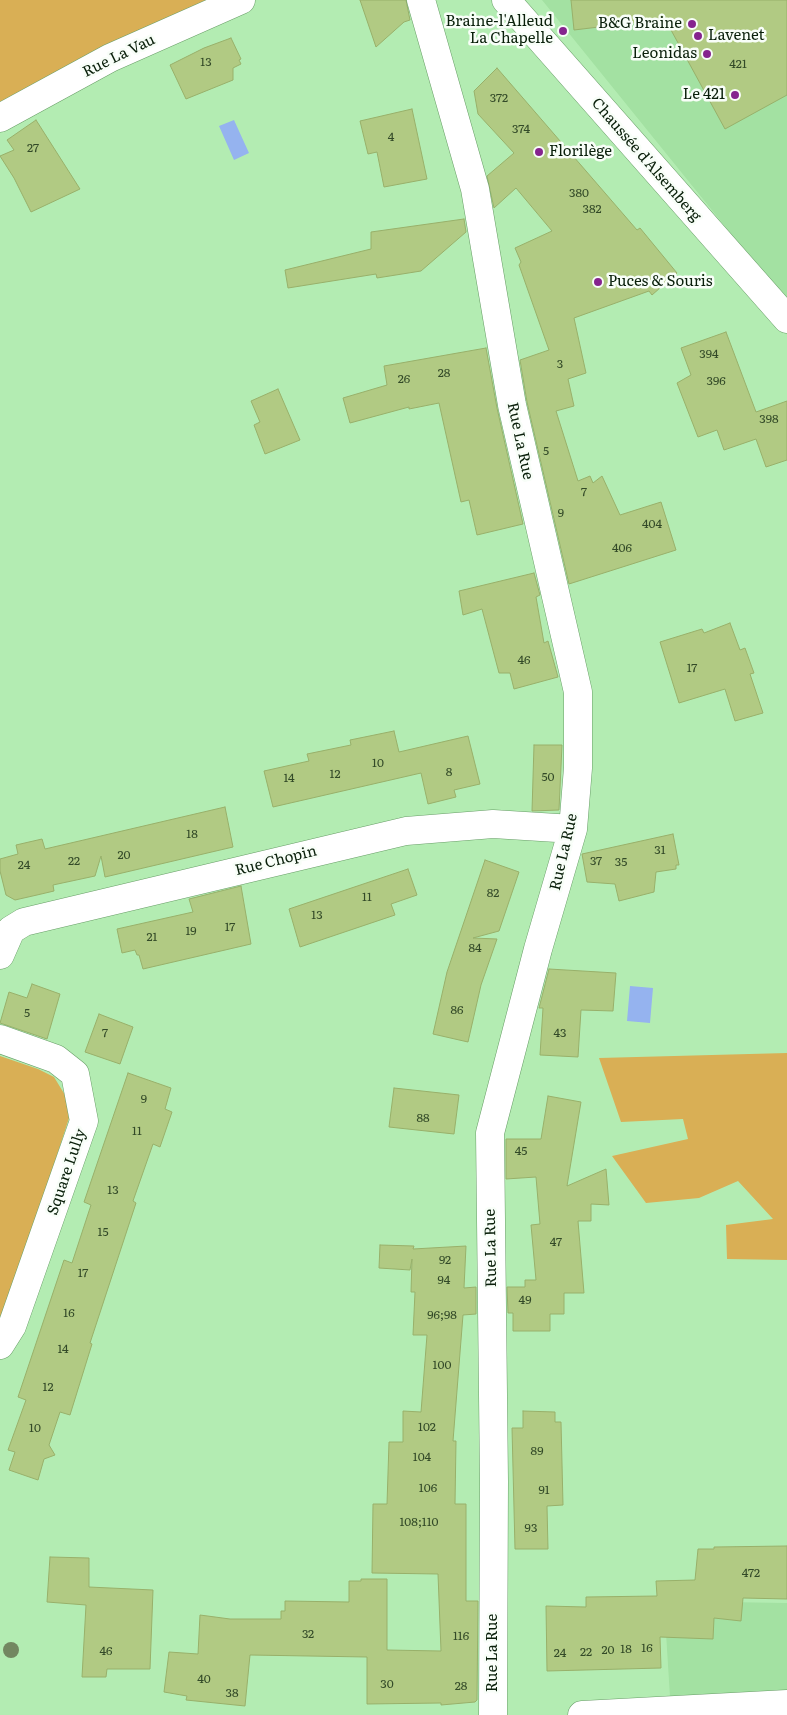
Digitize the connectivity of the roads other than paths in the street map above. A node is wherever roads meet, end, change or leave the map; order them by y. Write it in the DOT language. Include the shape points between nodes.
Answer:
graph roads {
  1 [pos="241,0"];
  2 [pos="420,0"];
  3 [pos="506,0"];
  4 [pos="0,118"];
  5 [pos="787,319"];
  6 [pos="573,829"];
  7 [pos="0,955"];
  8 [pos="0,1039"];
  9 [pos="0,1345"];
  10 [pos="787,1704"];
  11 [pos="493,1715"];
  12 [pos="582,1715"];
  1 -- 4 [label="street, Rue La Vau" via="110,58"];
  2 -- 6 [label="street, Rue La Rue" via="475,189 512,405 578,692 578,768"];
  3 -- 5 [label="street, Chaussée d'Alsemberg"];
  6 -- 7 [label="street, Rue Chopin" via="493,824 397,833 24,922 11,930"];
  6 -- 11 [label="street, Rue La Rue" via="490,1133"];
  8 -- 9 [label="street, Square Lully" via="56,1059 75,1074 84,1121 12,1326"];
  10 -- 12 [label="street"];
}
